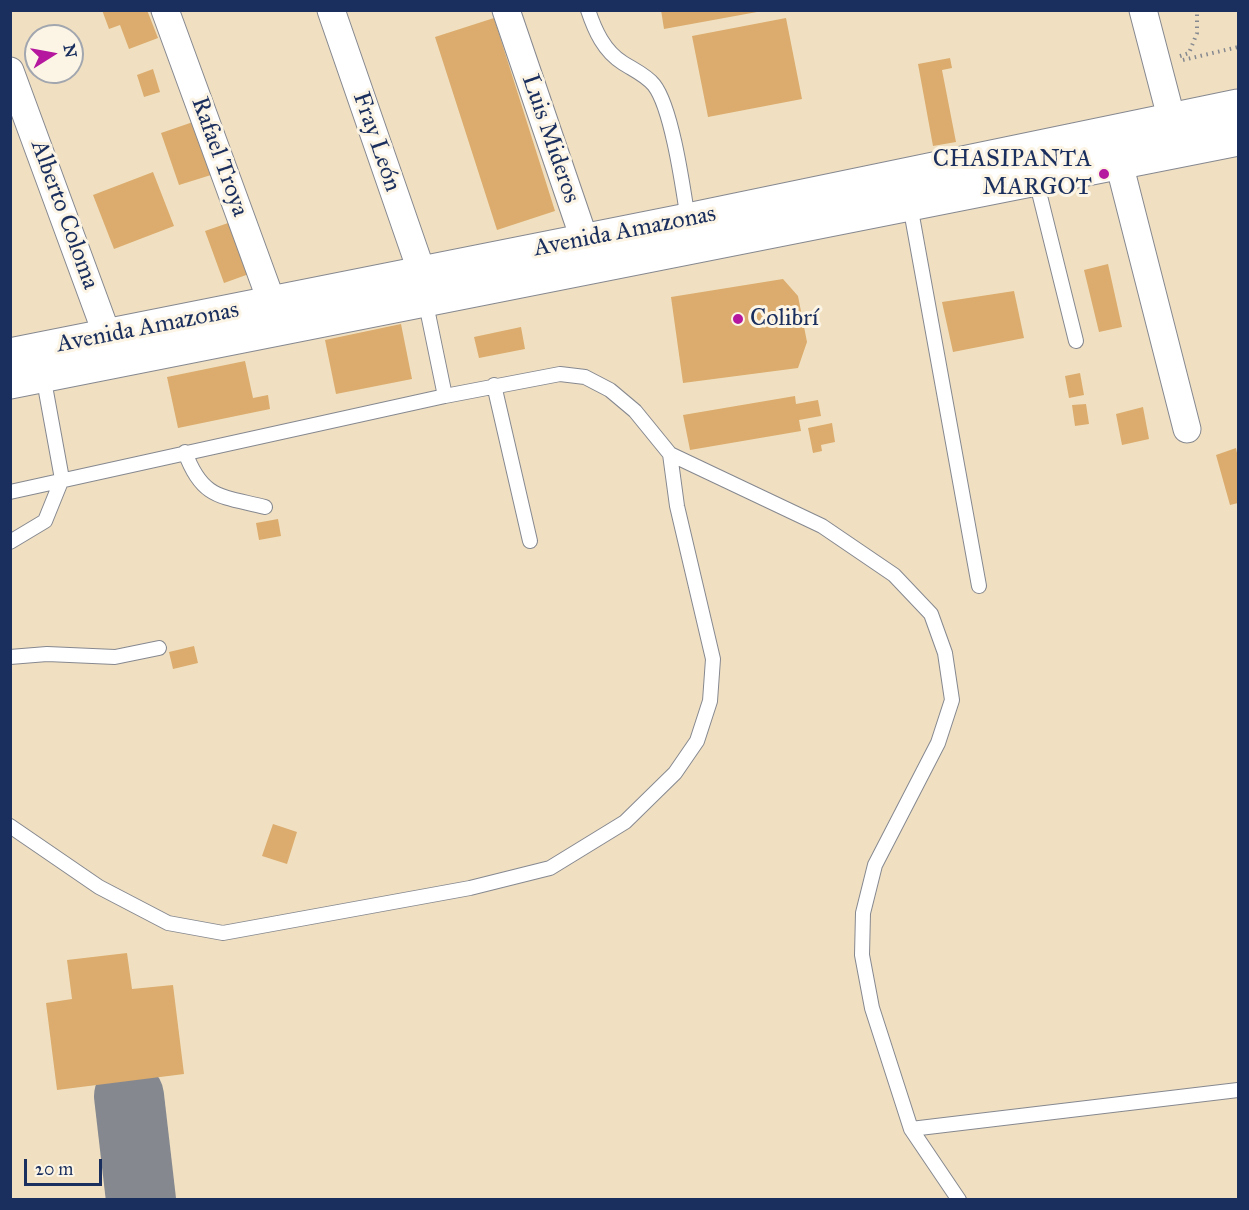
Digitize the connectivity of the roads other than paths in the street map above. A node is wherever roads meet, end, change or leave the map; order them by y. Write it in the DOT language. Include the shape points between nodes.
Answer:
graph roads {
  1 [pos="165,10"];
  2 [pos="331,10"];
  3 [pos="506,10"];
  4 [pos="588,10"];
  5 [pos="1143,10"];
  6 [pos="10,71"];
  7 [pos="1239,106"];
  8 [pos="1176,136"];
  9 [pos="1238,139"];
  10 [pos="1119,163"];
  11 [pos="1036,180"];
  12 [pos="910,205"];
  13 [pos="688,220"];
  14 [pos="590,254"];
  15 [pos="423,286"];
  16 [pos="273,303"];
  17 [pos="1076,341"];
  18 [pos="112,348"];
  19 [pos="10,355"];
  20 [pos="43,375"];
  21 [pos="10,382"];
  22 [pos="494,386"];
  23 [pos="446,396"];
  24 [pos="1186,429"];
  25 [pos="185,452"];
  26 [pos="670,454"];
  27 [pos="62,479"];
  28 [pos="10,492"];
  29 [pos="265,507"];
  30 [pos="530,541"];
  31 [pos="10,542"];
  32 [pos="979,586"];
  33 [pos="159,648"];
  34 [pos="10,657"];
  35 [pos="10,826"];
  36 [pos="1239,1090"];
  37 [pos="911,1129"];
  38 [pos="959,1200"];
  1 -- 16 [label="street, Rafael Troya"];
  2 -- 15 [label="street, Fray León"];
  3 -- 14 [label="street, Luis Mideros"];
  4 -- 13 [label="lane" via="596,33 609,52 646,76 660,97 678,157"];
  5 -- 8 [label="street"];
  6 -- 18 [label="street, Alberto Coloma"];
  7 -- 8 [label="main road, Avenida Amazonas"];
  8 -- 9 [label="main road, Avenida Amazonas"];
  8 -- 10 [label="main road, Avenida Amazonas"];
  8 -- 13 [label="main road, Avenida Amazonas"];
  10 -- 11 [label="main road, Avenida Amazonas"];
  10 -- 24 [label="street"];
  11 -- 12 [label="main road, Avenida Amazonas"];
  11 -- 17 [label="lane"];
  12 -- 14 [label="main road, Avenida Amazonas"];
  12 -- 32 [label="lane"];
  13 -- 14 [label="main road, Avenida Amazonas"];
  14 -- 15 [label="main road, Avenida Amazonas"];
  15 -- 16 [label="main road, Avenida Amazonas"];
  15 -- 18 [label="main road, Avenida Amazonas"];
  15 -- 23 [label="lane"];
  16 -- 18 [label="main road, Avenida Amazonas"];
  18 -- 19 [label="main road, Avenida Amazonas"];
  18 -- 20 [label="main road, Avenida Amazonas"];
  20 -- 21 [label="main road, Avenida Amazonas"];
  20 -- 27 [label="lane"];
  22 -- 23 [label="lane"];
  22 -- 26 [label="lane" via="560,374 585,377 610,390 635,411"];
  22 -- 30 [label="lane"];
  23 -- 25 [label="lane"];
  25 -- 27 [label="lane"];
  25 -- 29 [label="lane" via="193,475 207,489"];
  26 -- 35 [label="lane" via="677,506 713,659 710,701 697,741 675,773 625,822 550,868 470,888 223,933 168,923 99,887"];
  26 -- 37 [label="lane" via="822,526 894,575 931,614 945,653 952,700 938,743 875,865 863,913 861,955 872,1008"];
  27 -- 28 [label="lane"];
  27 -- 31 [label="lane" via="45,521"];
  33 -- 34 [label="lane" via="115,657"];
  36 -- 37 [label="lane"];
  37 -- 38 [label="lane"];
}
